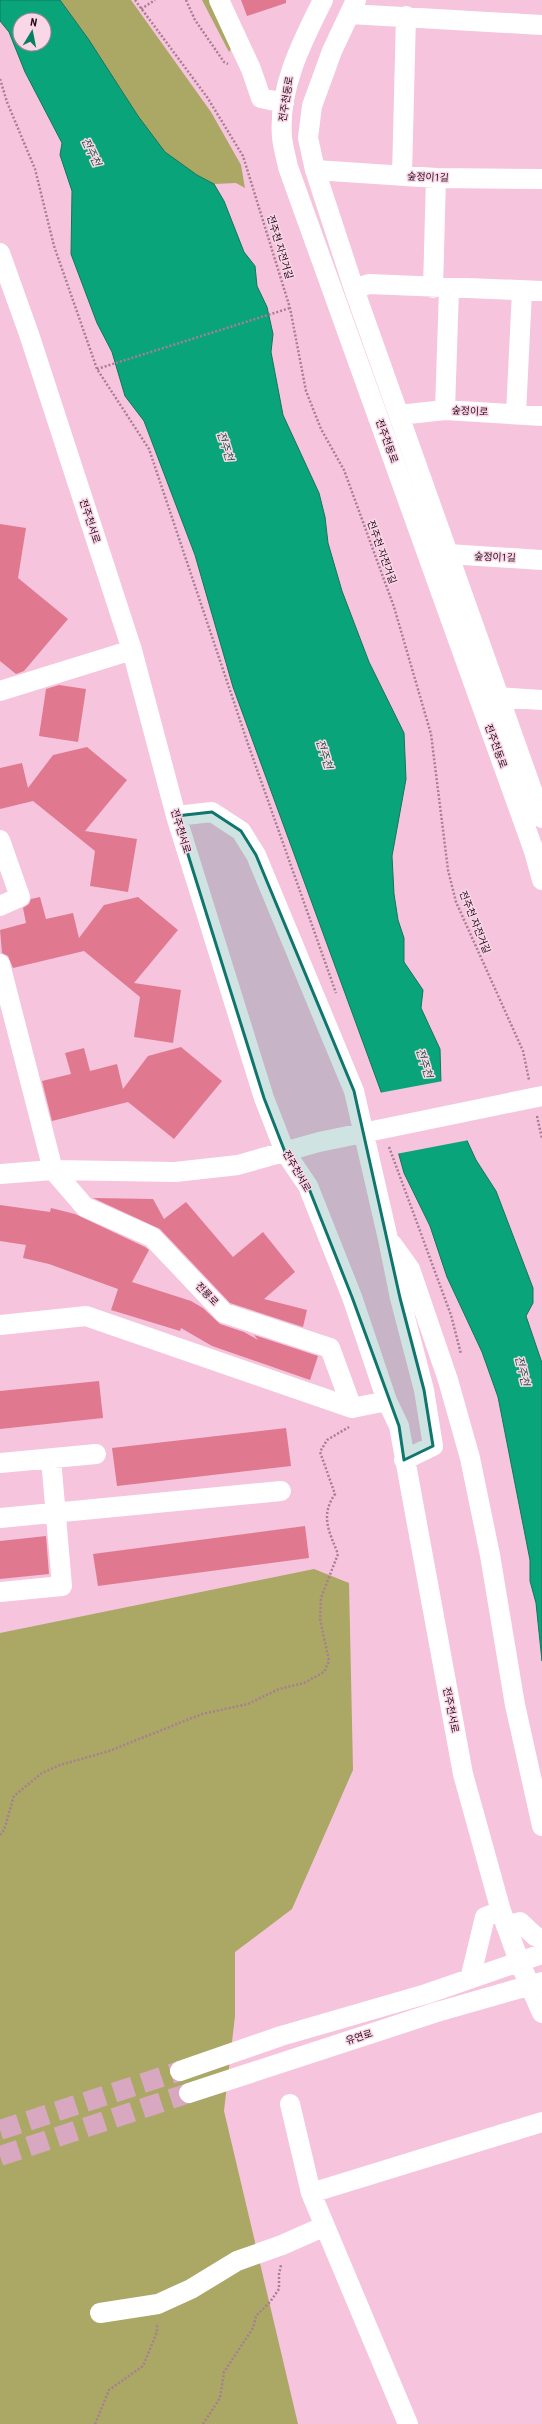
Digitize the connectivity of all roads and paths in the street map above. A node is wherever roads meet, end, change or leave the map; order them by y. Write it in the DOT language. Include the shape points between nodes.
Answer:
graph roads {
  1 [pos="135,0"];
  2 [pos="155,0"];
  3 [pos="186,0"];
  4 [pos="219,0"];
  5 [pos="315,2"];
  6 [pos="353,7"];
  7 [pos="141,8"];
  8 [pos="406,16"];
  9 [pos="542,25"];
  10 [pos="254,79"];
  11 [pos="284,103"];
  12 [pos="315,170"];
  13 [pos="402,175"];
  14 [pos="436,178"];
  15 [pos="542,179"];
  16 [pos="0,252"];
  17 [pos="441,288"];
  18 [pos="354,289"];
  19 [pos="522,291"];
  20 [pos="542,291"];
  21 [pos="290,308"];
  22 [pos="97,369"];
  23 [pos="445,410"];
  24 [pos="516,414"];
  25 [pos="399,415"];
  26 [pos="542,416"];
  27 [pos="448,554"];
  28 [pos="542,560"];
  29 [pos="132,650"];
  30 [pos="0,691"];
  31 [pos="498,697"];
  32 [pos="542,700"];
  33 [pos="176,816"];
  34 [pos="542,818"];
  35 [pos="0,840"];
  36 [pos="542,880"];
  37 [pos="0,906"];
  38 [pos="0,964"];
  39 [pos="536,1098"];
  40 [pos="542,1139"];
  41 [pos="285,1152"];
  42 [pos="53,1170"];
  43 [pos="0,1174"];
  44 [pos="388,1239"];
  45 [pos="0,1325"];
  46 [pos="387,1401"];
  47 [pos="352,1416"];
  48 [pos="96,1454"];
  49 [pos="51,1459"];
  50 [pos="404,1460"];
  51 [pos="0,1463"];
  52 [pos="280,1491"];
  53 [pos="56,1513"];
  54 [pos="0,1518"];
  55 [pos="0,1592"];
  56 [pos="542,1826"];
  57 [pos="0,1835"];
  58 [pos="509,1920"];
  59 [pos="542,1939"];
  60 [pos="531,1957"];
  61 [pos="470,1979"];
  62 [pos="538,1983"];
  63 [pos="542,2013"];
  64 [pos="180,2071"];
  65 [pos="189,2093"];
  66 [pos="290,2104"];
  67 [pos="542,2122"];
  68 [pos="311,2193"];
  69 [pos="325,2226"];
  70 [pos="287,2261"];
  71 [pos="158,2304"];
  72 [pos="100,2313"];
  73 [pos="95,2424"];
  74 [pos="204,2424"];
  75 [pos="408,2424"];
  1 -- 7 [label="path, 전주천 자전거길"];
  2 -- 7 [label="path"];
  3 -- 10 [label="path" via="195,20 224,62"];
  4 -- 10 [label="street"];
  5 -- 11 [label="street, 전주천동로" via="291,68"];
  6 -- 8 [label="street"];
  6 -- 12 [label="street, 전주천동로" via="332,50 312,106 308,138"];
  7 -- 21 [label="path, 전주천 자전거길" via="207,97 243,156"];
  8 -- 9 [label="street"];
  8 -- 13 [label="street"];
  10 -- 11 [label="street" via="261,98"];
  11 -- 36 [label="street, 전주천동로" via="282,136 288,167 534,851"];
  12 -- 13 [label="street, 숲정이1길"];
  12 -- 18 [label="street, 전주천동로"];
  13 -- 14 [label="street, 숲정이1길"];
  14 -- 15 [label="street, 숲정이1길"];
  14 -- 17 [label="street"];
  16 -- 29 [label="street, 전주천서로" via="32,341"];
  17 -- 18 [label="street" via="368,284"];
  17 -- 19 [label="street"];
  17 -- 23 [label="street"];
  18 -- 25 [label="street, 전주천동로"];
  19 -- 20 [label="street"];
  19 -- 24 [label="street"];
  21 -- 22 [label="path"];
  21 -- 39 [label="path, 전주천 자전거길" via="306,391 322,429 344,470 394,607 431,734 448,870 456,902 523,1051"];
  23 -- 24 [label="street, 숲정이로"];
  23 -- 25 [label="street, 숲정이로"];
  24 -- 26 [label="street, 숲정이로"];
  25 -- 27 [label="street, 전주천동로"];
  27 -- 28 [label="street, 숲정이1길"];
  27 -- 31 [label="street, 전주천동로"];
  29 -- 30 [label="street"];
  29 -- 33 [label="street, 전주천서로"];
  31 -- 32 [label="street"];
  31 -- 34 [label="street, 전주천동로"];
  33 -- 41 [label="street, 전주천서로" via="264,1098"];
  33 -- 44 [label="street" via="212,812 241,832 256,855 354,1092"];
  35 -- 37 [label="street" via="20,898"];
  38 -- 42 [label="street"];
  39 -- 40 [label="path, 전주천 자전거길"];
  39 -- 41 [label="street" via="319,1142"];
  41 -- 42 [label="street" via="238,1165 175,1172"];
  41 -- 46 [label="street, 전주천서로" via="308,1186 352,1297"];
  42 -- 43 [label="street"];
  42 -- 47 [label="street, 전룡로" via="85,1207 152,1237 224,1313 330,1348"];
  44 -- 50 [label="street" via="400,1298 424,1390 433,1446"];
  44 -- 56 [label="street" via="410,1269 448,1380 470,1458 490,1555 515,1705"];
  45 -- 47 [label="street" via="86,1316"];
  46 -- 47 [label="street"];
  46 -- 50 [label="street, 전주천서로" via="399,1426"];
  47 -- 57 [label="path" via="327,1440 320,1452 335,1494 327,1506 327,1527 338,1554 321,1598 320,1619 329,1661 324,1672 304,1683 279,1689 248,1704 202,1714 109,1752 60,1765 42,1773 14,1796 4,1830"];
  48 -- 49 [label="street"];
  49 -- 51 [label="street"];
  49 -- 53 [label="street"];
  50 -- 58 [label="street, 전주천서로" via="463,1774"];
  52 -- 53 [label="street"];
  53 -- 54 [label="street"];
  53 -- 55 [label="street" via="62,1586"];
  58 -- 59 [label="street"];
  58 -- 60 [label="street, 전주천서로"];
  58 -- 61 [label="street" via="485,1917"];
  60 -- 61 [label="street"];
  60 -- 62 [label="street, 전주천서로"];
  61 -- 64 [label="street" via="281,2036"];
  62 -- 63 [label="street, 전주천서로"];
  62 -- 65 [label="street, 유연로" via="438,2012"];
  66 -- 68 [label="street"];
  67 -- 68 [label="street"];
  68 -- 69 [label="street"];
  69 -- 71 [label="street" via="237,2261 215,2276"];
  69 -- 75 [label="street"];
  70 -- 74 [label="path" via="282,2264 279,2274 279,2288 256,2316 253,2328 224,2372 220,2398"];
  71 -- 72 [label="street"];
  71 -- 73 [label="path" via="157,2332 143,2366 109,2390"];
}
